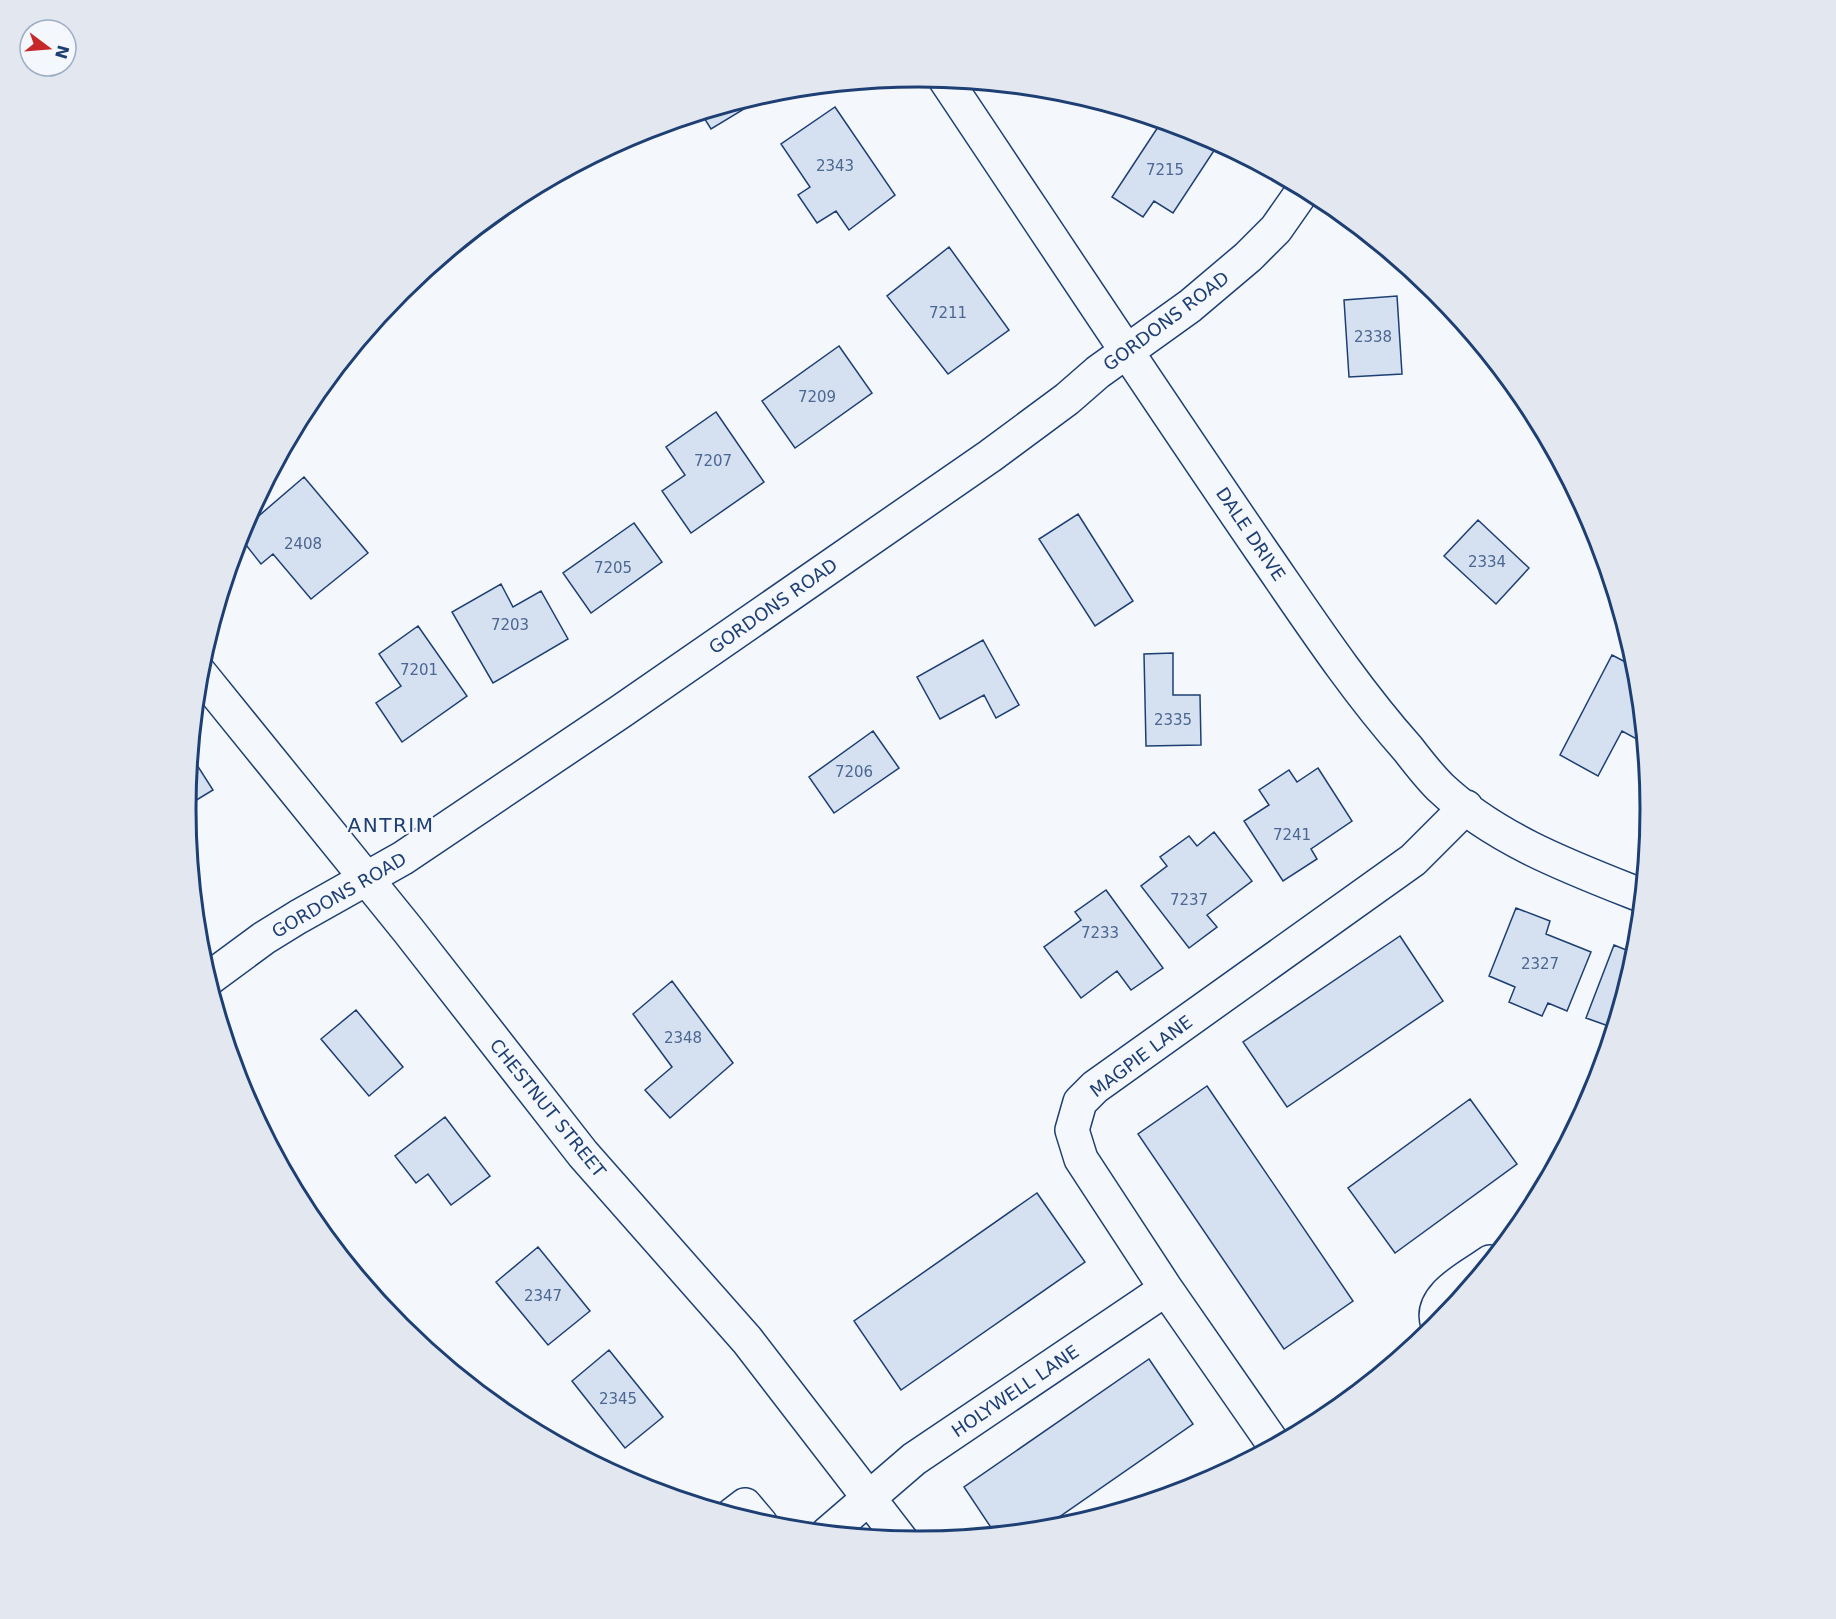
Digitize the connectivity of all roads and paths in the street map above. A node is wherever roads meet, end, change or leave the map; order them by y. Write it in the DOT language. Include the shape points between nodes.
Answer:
graph roads {
  1 [pos="951,88"];
  2 [pos="1299,196"];
  3 [pos="1127,351"];
  4 [pos="207,682"];
  5 [pos="1466,807"];
  6 [pos="365,879"];
  7 [pos="1635,893"];
  8 [pos="215,974"];
  9 [pos="1467,1278"];
  10 [pos="1166,1289"];
  11 [pos="1438,1311"];
  12 [pos="1271,1440"];
  13 [pos="868,1498"];
  14 [pos="740,1509"];
  15 [pos="750,1512"];
  16 [pos="835,1527"];
  17 [pos="894,1531"];
  1 -- 3 [label="street, DALE DRIVE"];
  2 -- 3 [label="street, GORDONS ROAD" via="1276,229 1248,257 1190,306"];
  3 -- 5 [label="street, DALE DRIVE" via="1347,674 1440,787"];
  3 -- 6 [label="street, GORDONS ROAD" via="990,456 640,699 403,858"];
  4 -- 6 [label="street, CHESTNUT STREET"];
  5 -- 7 [label="street, DALE DRIVE" via="1566,865"];
  5 -- 10 [label="street, MAGPIE LANE" via="1413,860 1095,1086 1080,1102 1072,1130 1081,1159"];
  6 -- 8 [label="street, GORDONS ROAD" via="289,922"];
  6 -- 13 [label="street, CHESTNUT STREET" via="583,1154 747,1340"];
  9 -- 11 [label="street" via="1448,1292"];
  10 -- 12 [label="street, MAGPIE LANE"];
  10 -- 13 [label="street, HOLYWELL LANE" via="914,1459"];
  13 -- 16 [label="street, HOLYWELL LANE"];
  13 -- 17 [label="street, CHESTNUT STREET"];
  14 -- 15 [label="street" via="745,1505"];
}
